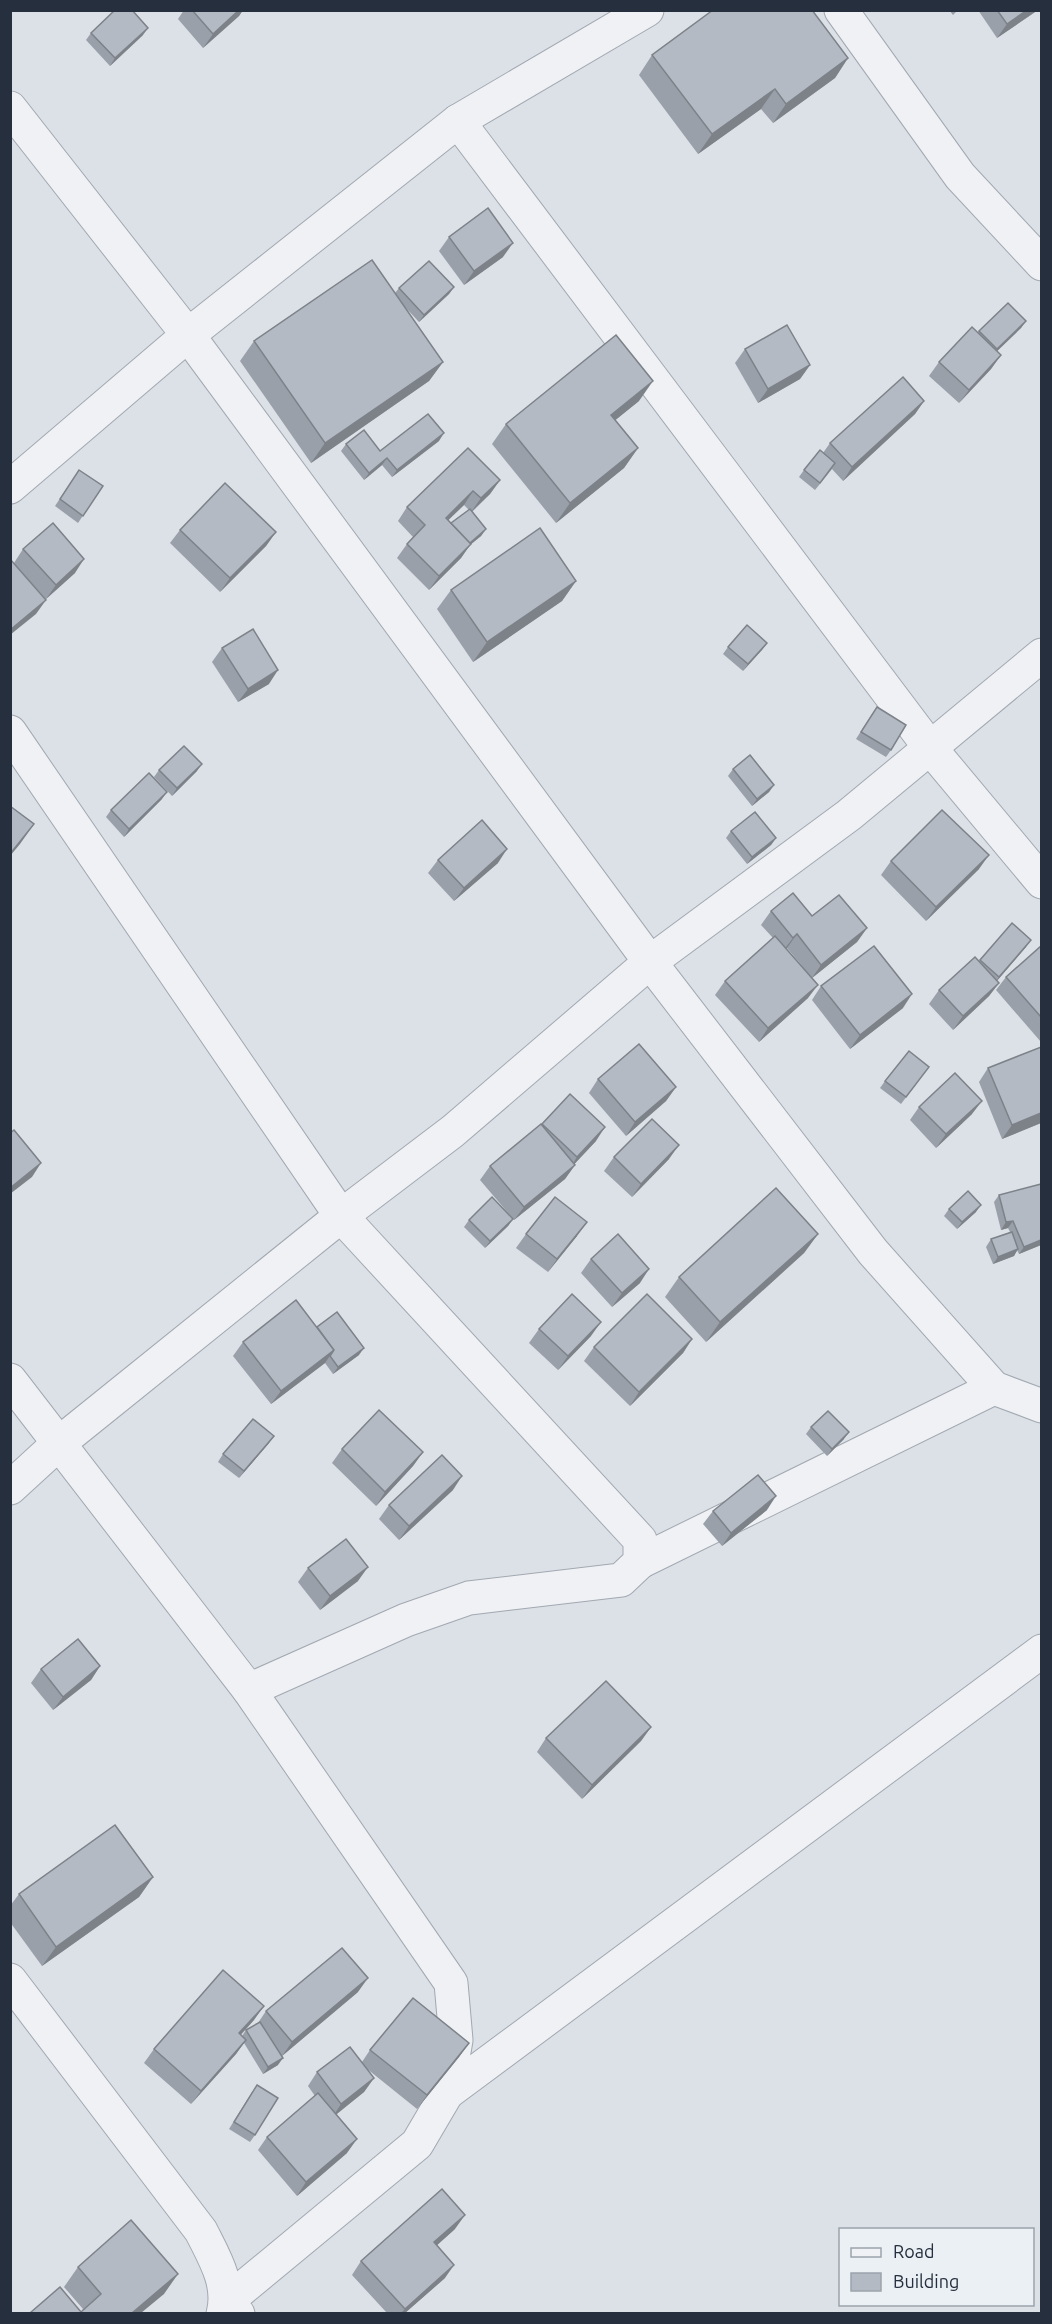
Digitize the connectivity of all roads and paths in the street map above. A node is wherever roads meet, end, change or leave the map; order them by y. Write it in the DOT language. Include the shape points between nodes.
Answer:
graph roads {
  1 [pos="647,10"];
  2 [pos="841,10"];
  3 [pos="10,108"];
  4 [pos="458,121"];
  5 [pos="1041,264"];
  6 [pos="188,335"];
  7 [pos="10,487"];
  8 [pos="1041,655"];
  9 [pos="10,732"];
  10 [pos="931,749"];
  11 [pos="1041,882"];
  12 [pos="650,962"];
  13 [pos="340,1216"];
  14 [pos="10,1380"];
  15 [pos="994,1388"];
  16 [pos="1041,1406"];
  17 [pos="58,1444"];
  18 [pos="10,1488"];
  19 [pos="640,1562"];
  20 [pos="1041,1651"];
  21 [pos="1041,1676"];
  22 [pos="1004,1679"];
  23 [pos="249,1690"];
  24 [pos="10,1980"];
  25 [pos="447,2093"];
  26 [pos="229,2310"];
  1 -- 4 [label="street"];
  2 -- 5 [label="street" via="960,176"];
  3 -- 6 [label="street"];
  4 -- 6 [label="street"];
  4 -- 10 [label="street"];
  6 -- 7 [label="street"];
  6 -- 12 [label="street"];
  8 -- 10 [label="street"];
  9 -- 13 [label="street"];
  10 -- 11 [label="street"];
  10 -- 12 [label="street" via="849,815"];
  12 -- 13 [label="street" via="453,1131"];
  12 -- 15 [label="street" via="873,1252"];
  13 -- 17 [label="street"];
  13 -- 19 [label="street" via="640,1540"];
  14 -- 17 [label="street"];
  15 -- 16 [label="street"];
  15 -- 19 [label="street"];
  17 -- 18 [label="street"];
  17 -- 23 [label="street"];
  19 -- 23 [label="street" via="621,1580 469,1598 406,1620"];
  20 -- 22 [label="street"];
  21 -- 22 [label="street"];
  22 -- 25 [label="street"];
  23 -- 25 [label="street" via="451,1983 456,2040"];
  24 -- 26 [label="street" via="201,2231 221,2271"];
  25 -- 26 [label="street" via="417,2144"];
}
